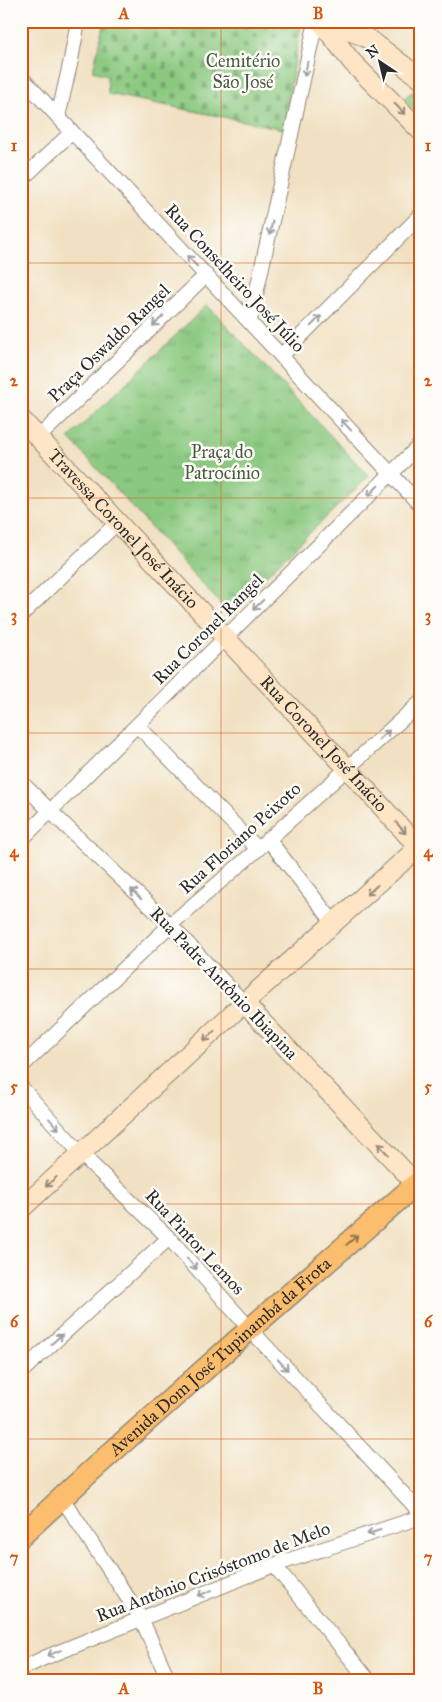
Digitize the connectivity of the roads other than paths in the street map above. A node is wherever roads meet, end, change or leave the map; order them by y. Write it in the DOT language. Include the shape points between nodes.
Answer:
graph roads {
  1 [pos="78,21"];
  2 [pos="316,21"];
  3 [pos="320,21"];
  4 [pos="328,21"];
  5 [pos="369,39"];
  6 [pos="352,62"];
  7 [pos="21,77"];
  8 [pos="421,79"];
  9 [pos="58,116"];
  10 [pos="421,130"];
  11 [pos="72,132"];
  12 [pos="21,180"];
  13 [pos="421,215"];
  14 [pos="206,275"];
  15 [pos="250,321"];
  16 [pos="282,355"];
  17 [pos="21,419"];
  18 [pos="38,438"];
  19 [pos="421,444"];
  20 [pos="390,474"];
  21 [pos="421,506"];
  22 [pos="118,522"];
  23 [pos="21,615"];
  24 [pos="225,638"];
  25 [pos="421,702"];
  26 [pos="137,725"];
  27 [pos="348,768"];
  28 [pos="21,782"];
  29 [pos="50,811"];
  30 [pos="21,840"];
  31 [pos="268,840"];
  32 [pos="420,847"];
  33 [pos="258,849"];
  34 [pos="334,923"];
  35 [pos="170,926"];
  36 [pos="244,1003"];
  37 [pos="21,1067"];
  38 [pos="21,1087"];
  39 [pos="82,1155"];
  40 [pos="419,1184"];
  41 [pos="21,1209"];
  42 [pos="169,1238"];
  43 [pos="250,1329"];
  44 [pos="21,1372"];
  45 [pos="62,1498"];
  46 [pos="421,1513"];
  47 [pos="421,1517"];
  48 [pos="21,1536"];
  49 [pos="274,1565"];
  50 [pos="141,1618"];
  51 [pos="21,1669"];
  52 [pos="169,1681"];
  53 [pos="369,1681"];
  1 -- 9 [label="street"];
  2 -- 15 [label="street, one-way"];
  3 -- 6 [label="street"];
  4 -- 5 [label="street"];
  5 -- 6 [label="street" via="357,47"];
  5 -- 8 [label="street"];
  6 -- 10 [label="street, one-way"];
  7 -- 9 [label="street, Rua Conselheiro José Júlio"];
  9 -- 11 [label="street, Rua Conselheiro José Júlio"];
  11 -- 12 [label="street"];
  14 -- 11 [label="street, Rua Conselheiro José Júlio, one-way"];
  16 -- 13 [label="street, one-way"];
  14 -- 15 [label="street, Rua Conselheiro José Júlio"];
  14 -- 18 [label="street, Praça Oswaldo Rangel, one-way"];
  15 -- 16 [label="street, Rua Conselheiro José Júlio"];
  20 -- 16 [label="street, Rua Conselheiro José Júlio, one-way"];
  17 -- 18 [label="street, Travessa Coronel José Inácio"];
  18 -- 22 [label="street, Travessa Coronel José Inácio"];
  19 -- 20 [label="street, Rua Coronel Rangel"];
  20 -- 21 [label="street, Rua Conselheiro José Júlio"];
  20 -- 24 [label="street, Rua Coronel Rangel, one-way"];
  22 -- 23 [label="street"];
  22 -- 24 [label="street, Travessa Coronel José Inácio"];
  24 -- 26 [label="street, Rua Coronel Rangel"];
  24 -- 27 [label="street, Rua Coronel José Inácio"];
  27 -- 25 [label="street, Rua Floriano Peixoto, one-way"];
  26 -- 29 [label="street, Rua Coronel Rangel"];
  26 -- 33 [label="street"];
  27 -- 31 [label="street, Rua Floriano Peixoto"];
  27 -- 32 [label="street, Rua Coronel José Inácio, one-way"];
  28 -- 29 [label="street, Rua Padre Antônio Ibiapina"];
  29 -- 30 [label="street, Rua Coronel Rangel"];
  35 -- 29 [label="street, Rua Padre Antônio Ibiapina, one-way"];
  31 -- 33 [label="street, Rua Floriano Peixoto"];
  31 -- 34 [label="street"];
  32 -- 34 [label="street, one-way"];
  33 -- 35 [label="street, Rua Floriano Peixoto"];
  34 -- 36 [label="street"];
  35 -- 36 [label="street, Rua Padre Antônio Ibiapina"];
  35 -- 37 [label="street, Rua Floriano Peixoto"];
  36 -- 39 [label="street, one-way"];
  40 -- 36 [label="street, Rua Padre Antônio Ibiapina, one-way"];
  38 -- 39 [label="street, Rua Pintor Lemos, one-way"];
  39 -- 41 [label="street, one-way"];
  39 -- 42 [label="street, Rua Pintor Lemos"];
  43 -- 40 [label="main road, Avenida Dom José Tupinambá da Frota, one-way"];
  42 -- 43 [label="street, Rua Pintor Lemos, one-way"];
  44 -- 42 [label="street, one-way"];
  43 -- 45 [label="main road, Avenida Dom José Tupinambá da Frota"];
  43 -- 46 [label="street, Rua Pintor Lemos, one-way"];
  45 -- 48 [label="main road, Avenida Dom José Tupinambá da Frota"];
  45 -- 50 [label="street"];
  47 -- 49 [label="street, Rua Antônio Crisóstomo de Melo, one-way"];
  49 -- 50 [label="street, Rua Antônio Crisóstomo de Melo, one-way"];
  49 -- 53 [label="street"];
  50 -- 51 [label="street, Rua Antônio Crisóstomo de Melo, one-way"];
  50 -- 52 [label="street"];
}
